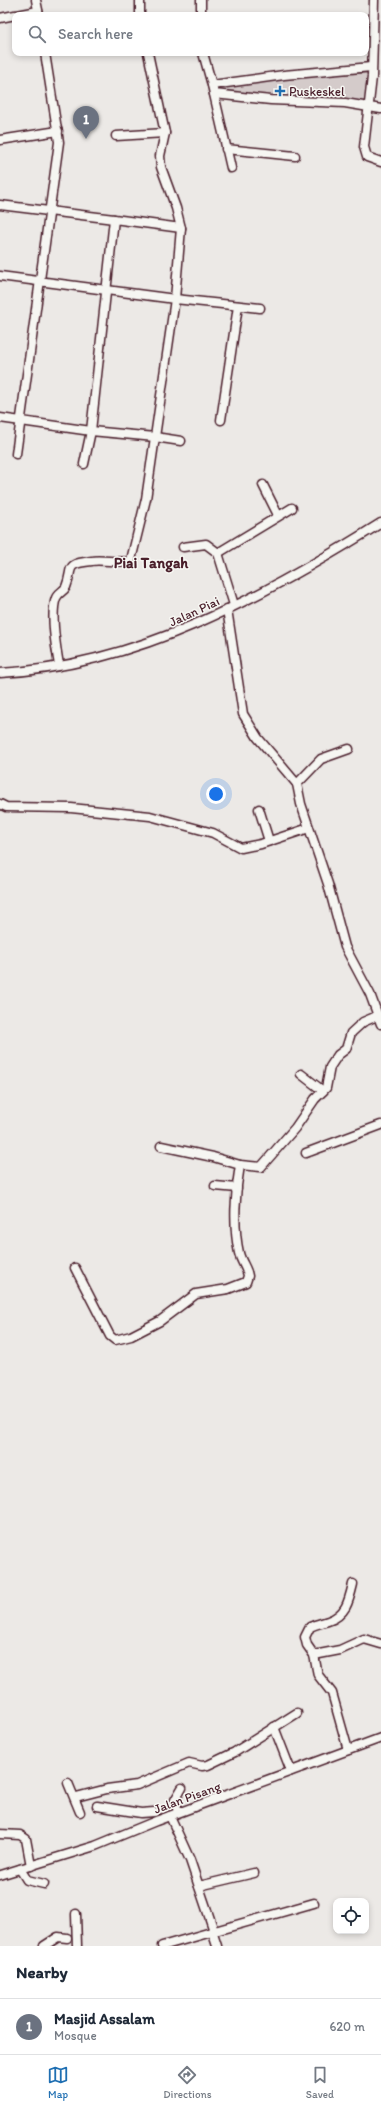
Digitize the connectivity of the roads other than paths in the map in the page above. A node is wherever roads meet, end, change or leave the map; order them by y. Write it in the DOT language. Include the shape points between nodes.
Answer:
graph roads {
  1 [pos="36,0"];
  2 [pos="140,0"];
  3 [pos="201,0"];
  4 [pos="376,4"];
  5 [pos="38,12"];
  6 [pos="140,12"];
  7 [pos="201,12"];
  8 [pos="12,16"];
  9 [pos="370,17"];
  10 [pos="0,18"];
  11 [pos="46,56"];
  12 [pos="149,56"];
  13 [pos="204,56"];
  14 [pos="381,62"];
  15 [pos="371,64"];
  16 [pos="213,90"];
  17 [pos="369,106"];
  18 [pos="381,109"];
  19 [pos="58,131"];
  20 [pos="165,133"];
  21 [pos="116,136"];
  22 [pos="0,140"];
  23 [pos="226,149"];
  24 [pos="295,156"];
  25 [pos="381,162"];
  26 [pos="231,168"];
  27 [pos="0,205"];
  28 [pos="50,211"];
  29 [pos="114,219"];
  30 [pos="181,228"];
  31 [pos="0,276"];
  32 [pos="41,280"];
  33 [pos="108,291"];
  34 [pos="175,299"];
  35 [pos="238,306"];
  36 [pos="260,308"];
  37 [pos="0,418"];
  38 [pos="22,420"];
  39 [pos="221,420"];
  40 [pos="91,431"];
  41 [pos="155,437"];
  42 [pos="181,441"];
  43 [pos="16,454"];
  44 [pos="84,464"];
  45 [pos="263,485"];
  46 [pos="292,508"];
  47 [pos="278,515"];
  48 [pos="381,524"];
  49 [pos="183,547"];
  50 [pos="218,553"];
  51 [pos="230,607"];
  52 [pos="59,665"];
  53 [pos="0,673"];
  54 [pos="349,749"];
  55 [pos="297,784"];
  56 [pos="0,804"];
  57 [pos="259,809"];
  58 [pos="309,828"];
  59 [pos="269,841"];
  60 [pos="377,1016"];
  61 [pos="381,1024"];
  62 [pos="301,1074"];
  63 [pos="323,1091"];
  64 [pos="381,1125"];
  65 [pos="161,1146"];
  66 [pos="306,1153"];
  67 [pos="240,1165"];
  68 [pos="215,1186"];
  69 [pos="237,1188"];
  70 [pos="75,1268"];
  71 [pos="353,1584"];
  72 [pos="381,1644"];
  73 [pos="314,1655"];
  74 [pos="297,1713"];
  75 [pos="274,1728"];
  76 [pos="381,1738"];
  77 [pos="348,1750"];
  78 [pos="291,1771"];
  79 [pos="68,1783"];
  80 [pos="182,1788"];
  81 [pos="76,1797"];
  82 [pos="97,1806"];
  83 [pos="80,1812"];
  84 [pos="154,1813"];
  85 [pos="174,1814"];
  86 [pos="0,1834"];
  87 [pos="30,1866"];
  88 [pos="20,1869"];
  89 [pos="254,1873"];
  90 [pos="0,1875"];
  91 [pos="44,1884"];
  92 [pos="199,1886"];
  93 [pos="314,1903"];
  94 [pos="76,1914"];
  95 [pos="213,1931"];
  96 [pos="67,1938"];
  97 [pos="44,1946"];
  98 [pos="77,1946"];
  99 [pos="162,1946"];
  100 [pos="217,1946"];
  1 -- 5 [label="street"];
  2 -- 6 [label="street"];
  3 -- 7 [label="street"];
  4 -- 9 [label="street"];
  8 -- 10 [label="street"];
  9 -- 15 [label="street"];
  11 -- 19 [label="street"];
  12 -- 20 [label="street"];
  13 -- 16 [label="street"];
  14 -- 15 [label="street"];
  15 -- 16 [label="street" via="284,75"];
  15 -- 17 [label="street"];
  16 -- 17 [label="street" via="270,100"];
  16 -- 23 [label="street"];
  17 -- 18 [label="street"];
  17 -- 25 [label="street" via="365,152 370,159"];
  19 -- 22 [label="street"];
  19 -- 28 [label="street" via="59,142"];
  20 -- 21 [label="street"];
  20 -- 30 [label="street" via="160,156 161,167"];
  23 -- 24 [label="street"];
  23 -- 26 [label="street"];
  27 -- 28 [label="street"];
  28 -- 29 [label="street"];
  28 -- 32 [label="street"];
  29 -- 30 [label="street"];
  29 -- 33 [label="street"];
  30 -- 34 [label="street"];
  31 -- 32 [label="street"];
  32 -- 33 [label="street"];
  32 -- 38 [label="street"];
  33 -- 34 [label="street"];
  33 -- 40 [label="street"];
  34 -- 35 [label="street"];
  34 -- 41 [label="street"];
  35 -- 36 [label="street"];
  35 -- 39 [label="street"];
  37 -- 38 [label="street"];
  38 -- 40 [label="street"];
  38 -- 43 [label="street"];
  40 -- 41 [label="street"];
  40 -- 44 [label="street"];
  41 -- 42 [label="street"];
  41 -- 52 [label="street" via="146,499 131,560 91,561 74,565 69,569 65,588 56,598 55,630"];
  45 -- 47 [label="street"];
  46 -- 47 [label="street"];
  47 -- 50 [label="street"];
  48 -- 51 [label="street, Jalan Piai" via="298,573"];
  49 -- 50 [label="street" via="206,544"];
  50 -- 51 [label="street"];
  51 -- 52 [label="street, Jalan Piai" via="146,644"];
  51 -- 55 [label="street" via="243,714 258,738"];
  52 -- 53 [label="street, Jalan Piai"];
  54 -- 55 [label="street" via="326,756"];
  55 -- 58 [label="street"];
  56 -- 59 [label="street" via="6,807 71,808 138,814 213,833 241,848"];
  57 -- 59 [label="street"];
  58 -- 59 [label="street"];
  58 -- 60 [label="street" via="345,947 370,994"];
  60 -- 61 [label="street"];
  60 -- 63 [label="street" via="364,1022 351,1033 346,1049 330,1067 326,1088"];
  62 -- 63 [label="street"];
  63 -- 67 [label="street" via="264,1164 257,1168"];
  64 -- 66 [label="street"];
  65 -- 67 [label="street"];
  67 -- 69 [label="street"];
  68 -- 69 [label="street"];
  69 -- 70 [label="street" via="238,1246 248,1276 246,1282 240,1286 196,1294 160,1321 131,1336 115,1340 110,1336"];
  71 -- 73 [label="street" via="349,1602 343,1612 329,1621 314,1625 306,1633 306,1642"];
  72 -- 73 [label="street" via="364,1639 340,1650"];
  73 -- 77 [label="street" via="318,1675 332,1693"];
  74 -- 75 [label="street"];
  75 -- 78 [label="street"];
  75 -- 81 [label="street" via="208,1765 190,1763 137,1784"];
  76 -- 77 [label="street, Jalan Pisang"];
  77 -- 78 [label="street, Jalan Pisang"];
  78 -- 85 [label="street, Jalan Pisang"];
  79 -- 81 [label="street"];
  80 -- 85 [label="street" via="175,1800"];
  81 -- 83 [label="street"];
  82 -- 84 [label="street"];
  84 -- 85 [label="street, Jalan Pisang"];
  84 -- 87 [label="street, Jalan Pisang" via="95,1846"];
  85 -- 92 [label="street"];
  86 -- 87 [label="street" via="20,1835 26,1839"];
  87 -- 88 [label="street, Jalan Pisang"];
  88 -- 90 [label="street, Jalan Pisang"];
  88 -- 91 [label="street" via="26,1880"];
  89 -- 92 [label="street"];
  92 -- 95 [label="street"];
  93 -- 95 [label="street"];
  94 -- 98 [label="street"];
  95 -- 99 [label="street"];
  95 -- 100 [label="street"];
  96 -- 97 [label="street" via="58,1937"];
}
